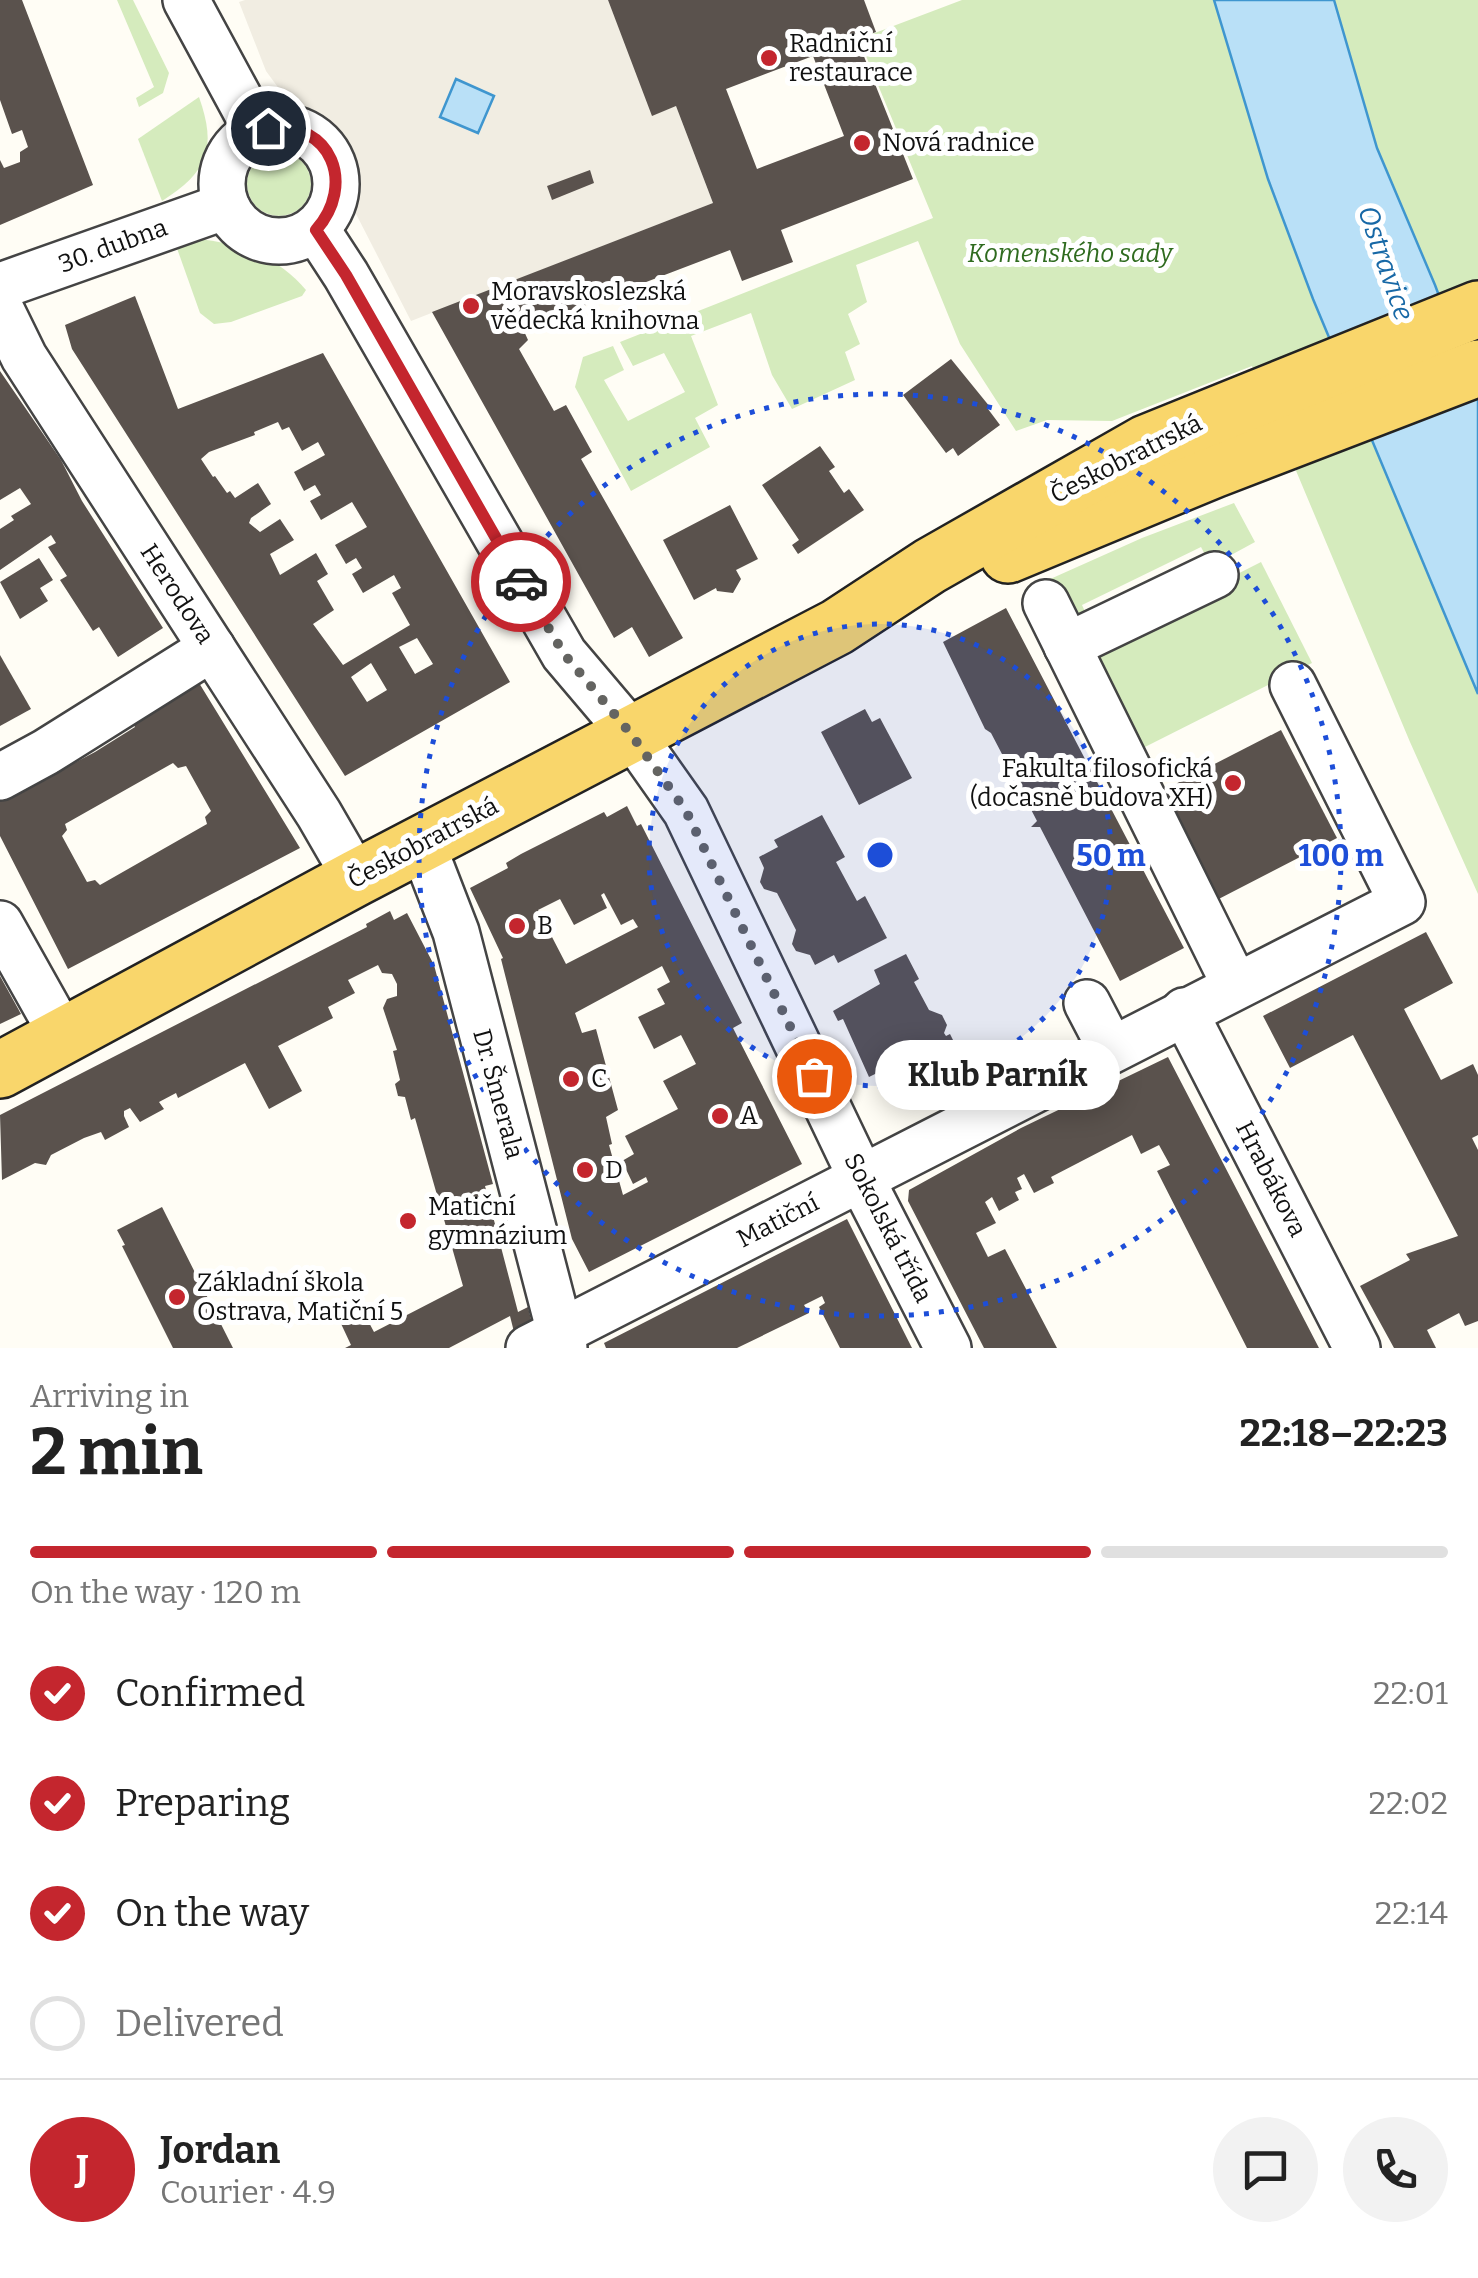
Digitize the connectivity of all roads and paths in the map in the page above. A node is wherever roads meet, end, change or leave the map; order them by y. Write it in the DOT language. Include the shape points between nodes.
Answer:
graph roads {
  1 [pos="186,0"];
  2 [pos="257,131"];
  3 [pos="226,206"];
  4 [pos="316,230"];
  5 [pos="0,286"];
  6 [pos="0,308"];
  7 [pos="1478,309"];
  8 [pos="1478,368"];
  9 [pos="1060,513"];
  10 [pos="1214,575"];
  11 [pos="1046,603"];
  12 [pos="1067,646"];
  13 [pos="212,648"];
  14 [pos="1293,685"];
  15 [pos="631,734"];
  16 [pos="0,777"];
  17 [pos="422,844"];
  18 [pos="356,878"];
  19 [pos="0,924"];
  20 [pos="1235,985"];
  21 [pos="1087,1003"];
  22 [pos="1184,1011"];
  23 [pos="64,1038"];
  24 [pos="1111,1049"];
  25 [pos="0,1070"];
  26 [pos="862,1178"];
  27 [pos="551,1343"];
  28 [pos="948,1348"];
  29 [pos="1357,1348"];
  1 -- 2 [label="street"];
  2 -- 3 [label="street" via="226,162"];
  2 -- 4 [label="street" via="301,131 327,152 336,196"];
  3 -- 4 [label="street" via="247,232 268,241 291,241"];
  3 -- 5 [label="street, 30. dubna"];
  4 -- 15 [label="street, Sokolská třída" via="564,654"];
  6 -- 13 [label="street, Herodova" via="24,356"];
  7 -- 9 [label="main road, Českobratrská" via="1146,443"];
  8 -- 9 [label="main road, Českobratrská" via="1213,470"];
  9 -- 15 [label="main road, Českobratrská"];
  10 -- 12 [label="street"];
  11 -- 12 [label="street"];
  12 -- 20 [label="street"];
  13 -- 16 [label="street"];
  13 -- 18 [label="street, Herodova"];
  14 -- 20 [label="street, Matiční" via="1402,902"];
  15 -- 17 [label="main road, Českobratrská"];
  15 -- 26 [label="street, Sokolská třída" via="686,811"];
  17 -- 18 [label="main road, Českobratrská"];
  17 -- 27 [label="street, Dr. Šmerala" via="456,932"];
  18 -- 23 [label="main road, Českobratrská"];
  19 -- 23 [label="street"];
  20 -- 22 [label="street, Matiční"];
  21 -- 24 [label="street"];
  22 -- 24 [label="street, Matiční"];
  22 -- 29 [label="street, Hrabákova"];
  23 -- 25 [label="main road, Českobratrská"];
  24 -- 26 [label="street, Matiční"];
  26 -- 27 [label="street, Matiční"];
  26 -- 28 [label="street, Sokolská třída"];
}
